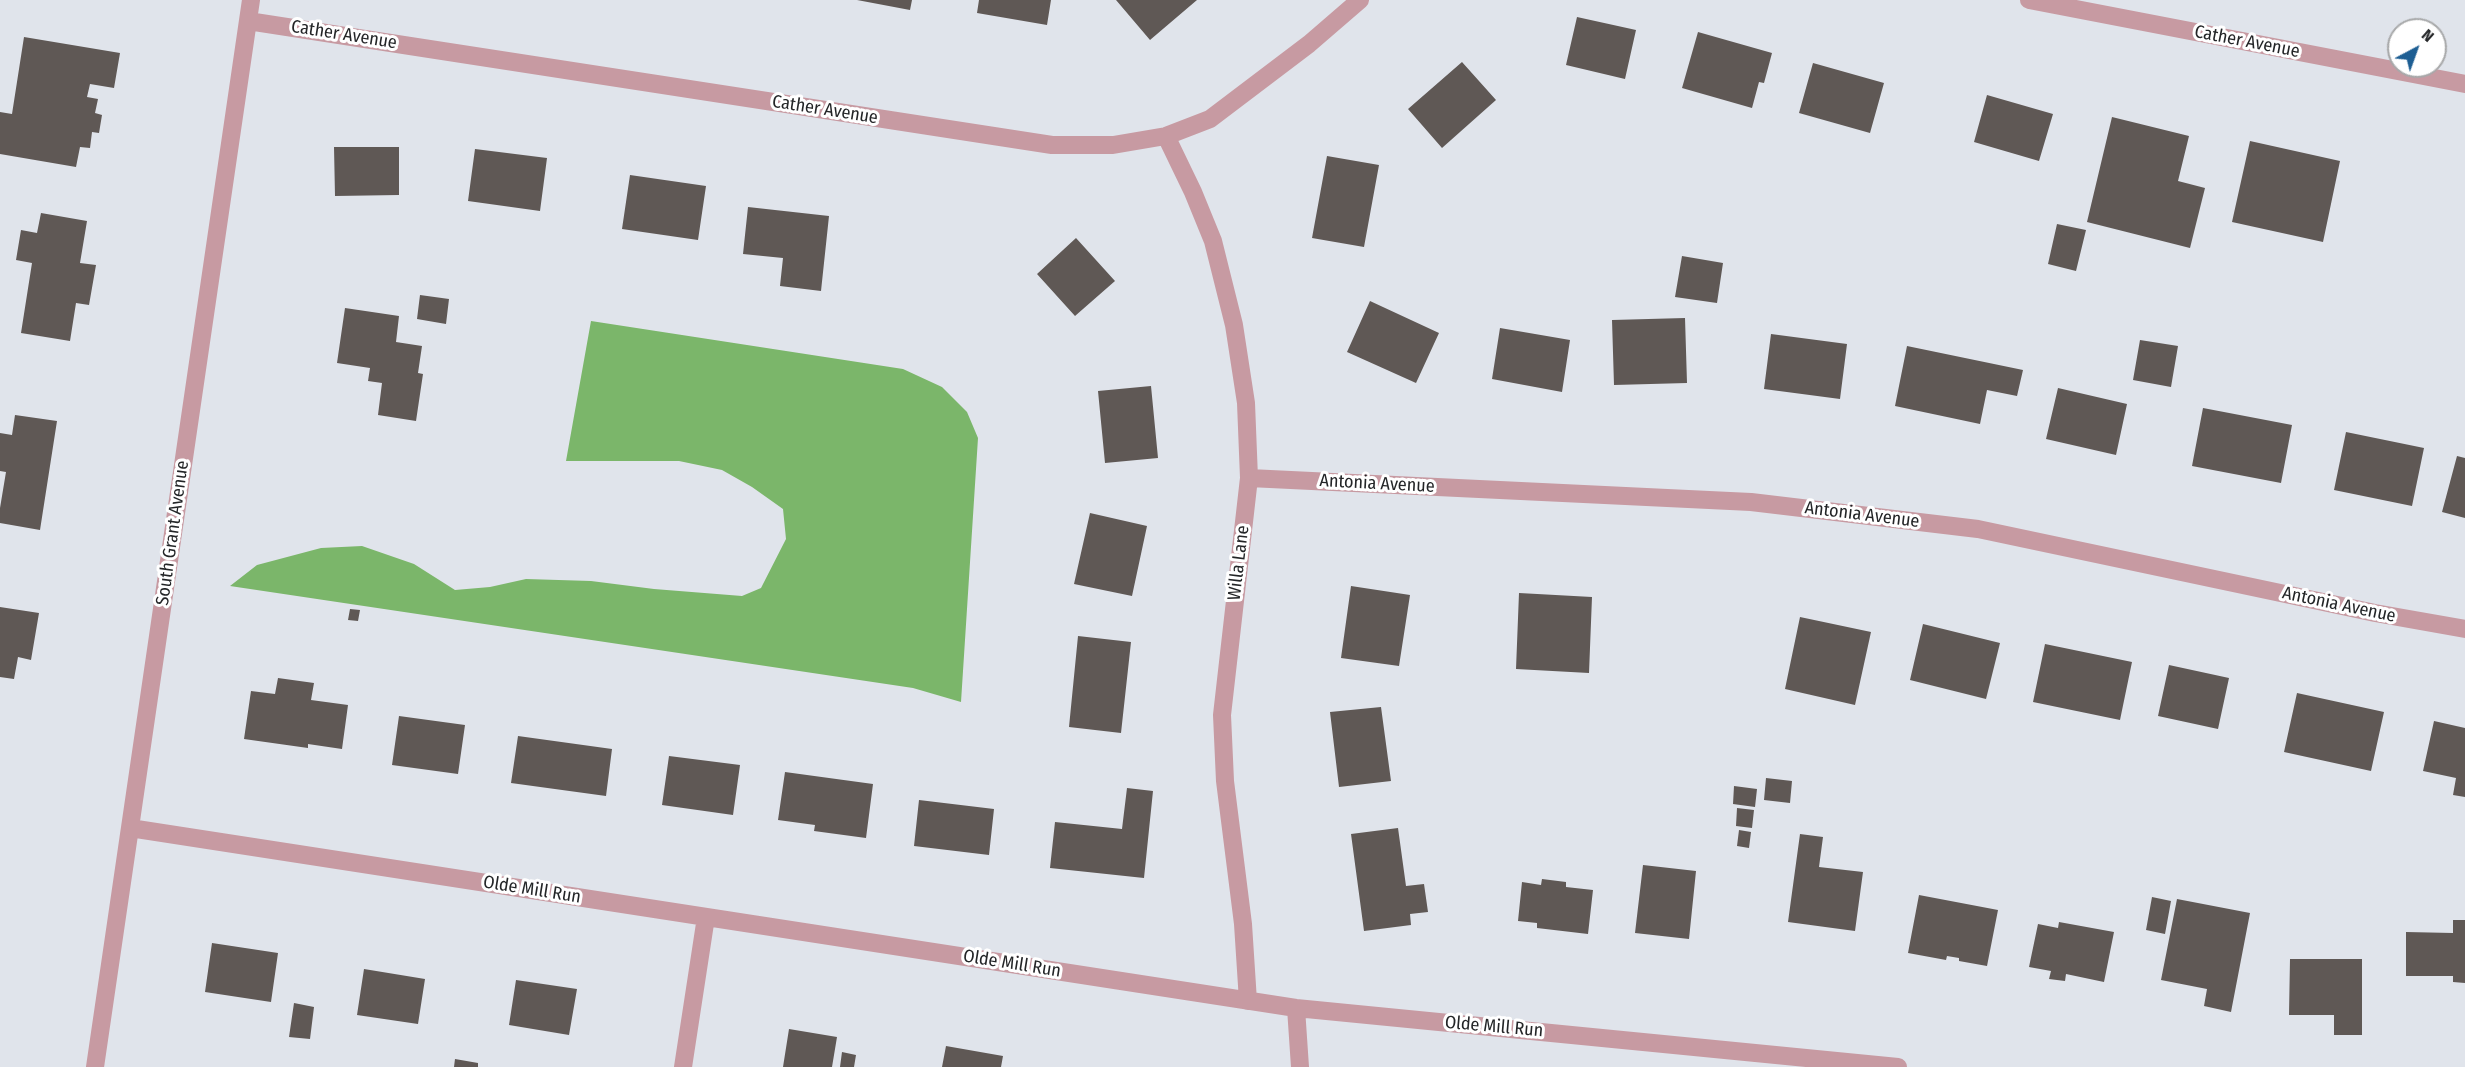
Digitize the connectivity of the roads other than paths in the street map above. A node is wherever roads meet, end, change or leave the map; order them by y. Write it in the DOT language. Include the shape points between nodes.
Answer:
graph roads {
  1 [pos="251,0"];
  2 [pos="1360,0"];
  3 [pos="2029,0"];
  4 [pos="248,21"];
  5 [pos="2465,84"];
  6 [pos="1166,136"];
  7 [pos="1249,478"];
  8 [pos="2465,629"];
  9 [pos="130,828"];
  10 [pos="706,917"];
  11 [pos="1248,1001"];
  12 [pos="1296,1008"];
  13 [pos="1875,1065"];
  14 [pos="95,1067"];
  15 [pos="683,1067"];
  16 [pos="1300,1067"];
  17 [pos="1898,1067"];
  1 -- 4 [label="street, South Grant Avenue"];
  2 -- 6 [label="street, Cather Avenue" via="1210,119"];
  3 -- 5 [label="street, Cather Avenue"];
  4 -- 6 [label="street, Cather Avenue" via="1052,145 1113,145"];
  4 -- 9 [label="street, South Grant Avenue"];
  6 -- 7 [label="street, Willa Lane" via="1213,241 1234,325 1246,403"];
  7 -- 8 [label="street, Antonia Avenue" via="1751,502 1978,529"];
  7 -- 11 [label="street, Willa Lane" via="1222,715"];
  9 -- 10 [label="street, Olde Mill Run"];
  9 -- 14 [label="street, South Grant Avenue"];
  10 -- 11 [label="street, Olde Mill Run"];
  10 -- 15 [label="street"];
  11 -- 12 [label="street, Olde Mill Run"];
  12 -- 13 [label="street, Olde Mill Run"];
  12 -- 16 [label="street"];
  13 -- 17 [label="street, Olde Mill Run"];
}
